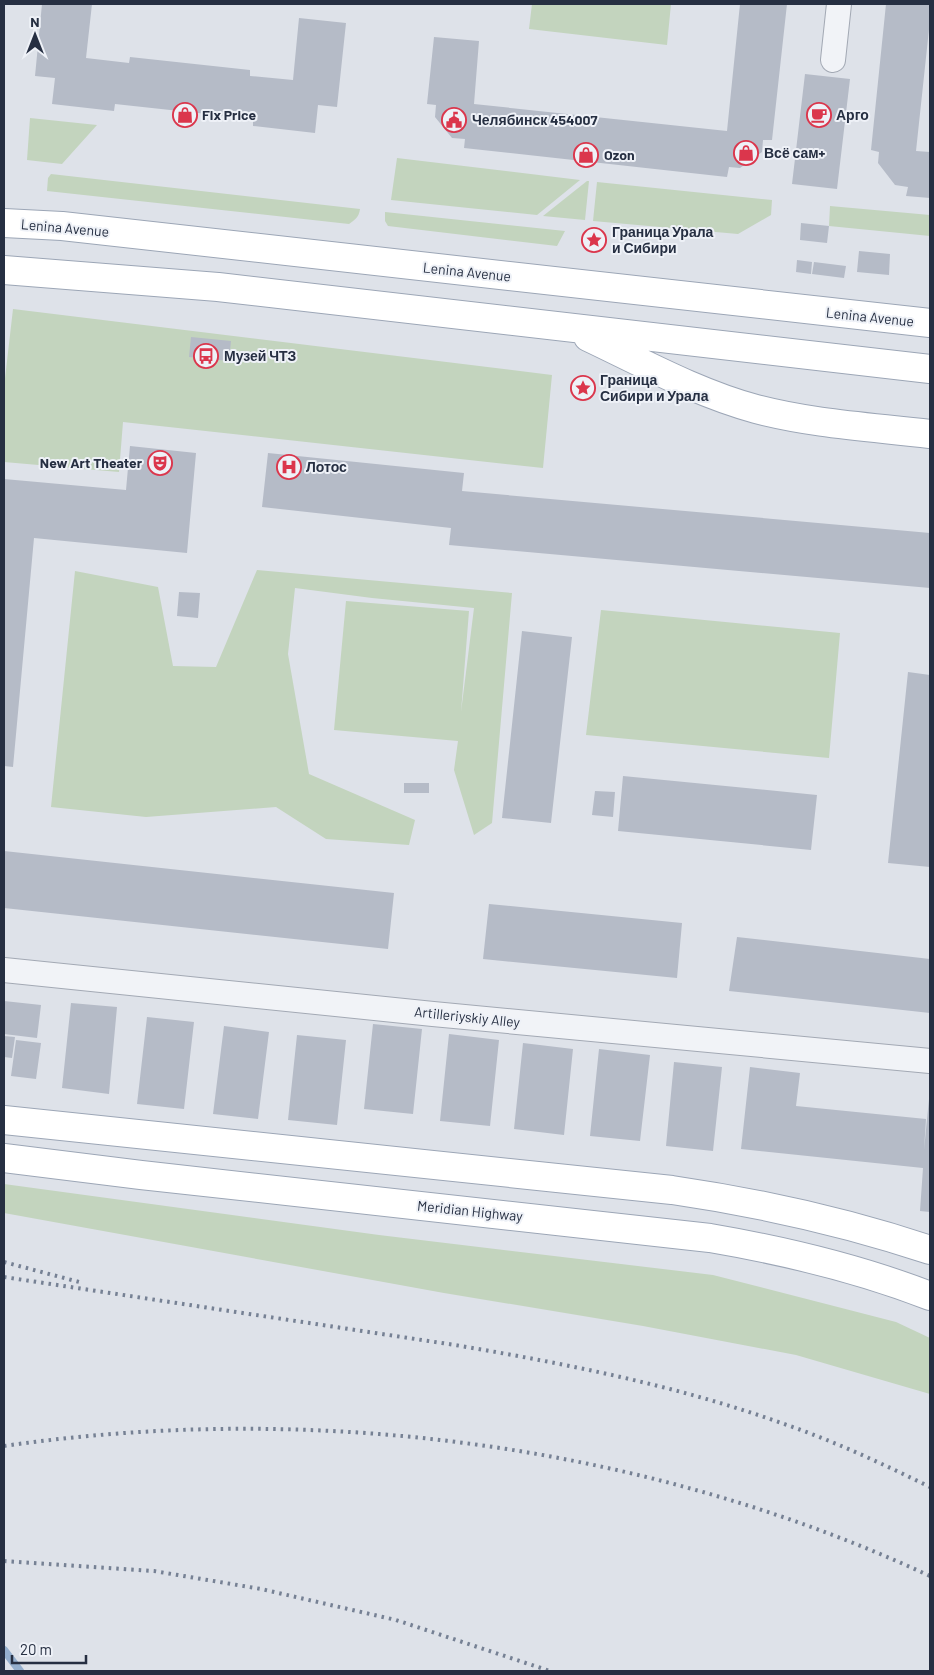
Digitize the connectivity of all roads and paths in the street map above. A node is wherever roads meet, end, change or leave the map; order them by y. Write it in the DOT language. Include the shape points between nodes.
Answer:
graph roads {
  1 [pos="838,4"];
  2 [pos="833,60"];
  3 [pos="4,223"];
  4 [pos="4,270"];
  5 [pos="930,324"];
  6 [pos="568,327"];
  7 [pos="930,369"];
  8 [pos="930,434"];
  9 [pos="4,970"];
  10 [pos="930,1061"];
  11 [pos="4,1107"];
  12 [pos="4,1120"];
  13 [pos="33,1123"];
  14 [pos="4,1158"];
  15 [pos="930,1250"];
  16 [pos="930,1296"];
  1 -- 2 [label="street"];
  3 -- 5 [label="main road, Lenina Avenue" via="62,226"];
  4 -- 6 [label="main road" via="218,287"];
  6 -- 7 [label="main road"];
  6 -- 8 [label="main road" via="699,390 756,409 801,419"];
  9 -- 10 [label="street, Artilleriyskiy Alley"];
  11 -- 13 [label="main road"];
  12 -- 13 [label="main road"];
  13 -- 15 [label="main road" via="672,1190 790,1210"];
  14 -- 16 [label="main road, Meridian Highway" via="710,1238 839,1265"];
}
